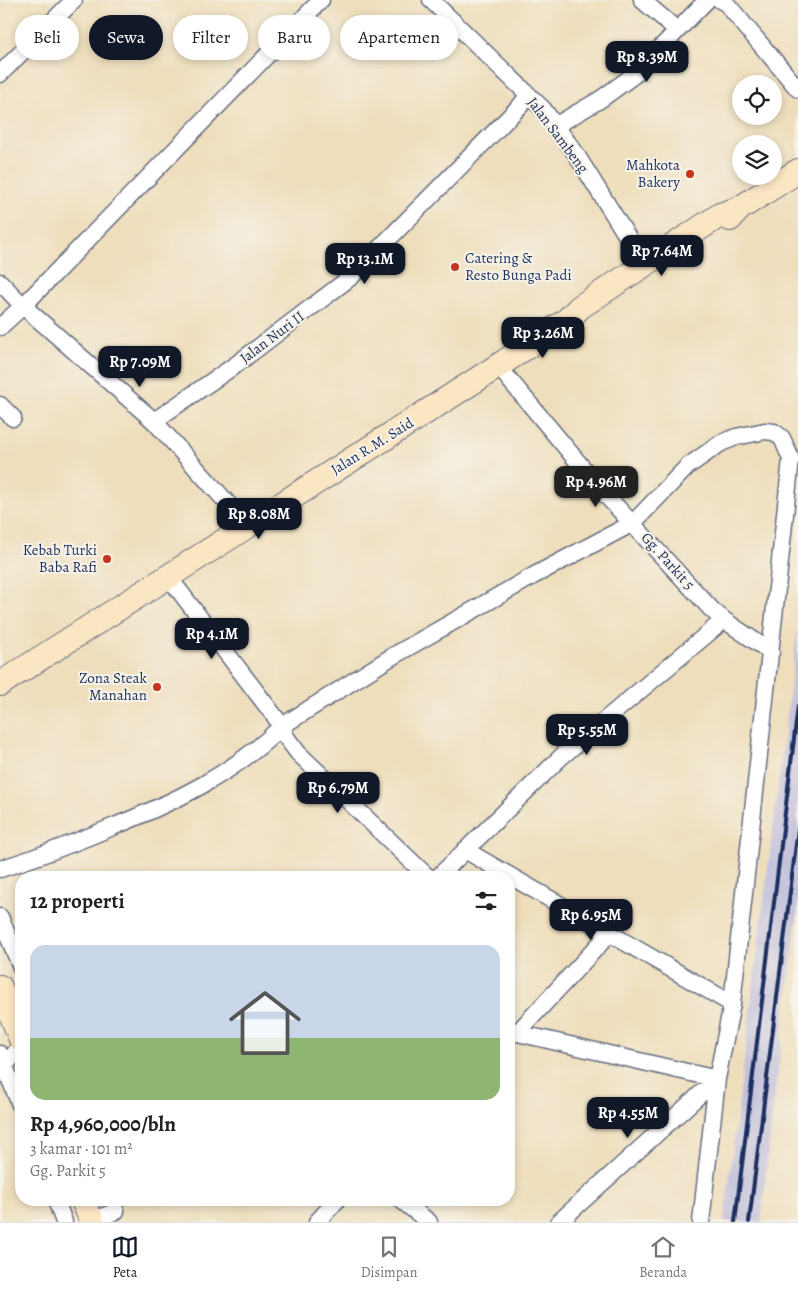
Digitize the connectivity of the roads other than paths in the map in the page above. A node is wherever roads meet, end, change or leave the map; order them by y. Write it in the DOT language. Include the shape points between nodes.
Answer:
graph roads {
  1 [pos="74,0"];
  2 [pos="321,0"];
  3 [pos="430,0"];
  4 [pos="642,0"];
  5 [pos="707,0"];
  6 [pos="720,0"];
  7 [pos="677,30"];
  8 [pos="0,74"];
  9 [pos="798,89"];
  10 [pos="529,95"];
  11 [pos="555,126"];
  12 [pos="798,171"];
  13 [pos="740,208"];
  14 [pos="645,265"];
  15 [pos="0,282"];
  16 [pos="23,306"];
  17 [pos="567,320"];
  18 [pos="0,327"];
  19 [pos="498,366"];
  20 [pos="0,406"];
  21 [pos="13,418"];
  22 [pos="154,421"];
  23 [pos="633,523"];
  24 [pos="247,525"];
  25 [pos="168,576"];
  26 [pos="724,620"];
  27 [pos="771,652"];
  28 [pos="0,684"];
  29 [pos="282,726"];
  30 [pos="465,850"];
  31 [pos="0,869"];
  32 [pos="422,871"];
  33 [pos="444,871"];
  34 [pos="501,871"];
  35 [pos="515,879"];
  36 [pos="0,917"];
  37 [pos="610,934"];
  38 [pos="12,948"];
  39 [pos="1,993"];
  40 [pos="732,1004"];
  41 [pos="15,1025"];
  42 [pos="515,1030"];
  43 [pos="515,1032"];
  44 [pos="15,1050"];
  45 [pos="2,1060"];
  46 [pos="717,1079"];
  47 [pos="15,1092"];
  48 [pos="58,1206"];
  49 [pos="85,1206"];
  50 [pos="332,1206"];
  51 [pos="409,1206"];
  52 [pos="116,1211"];
  53 [pos="64,1222"];
  54 [pos="91,1222"];
  55 [pos="317,1222"];
  56 [pos="429,1222"];
  57 [pos="559,1222"];
  58 [pos="701,1222"];
  1 -- 8 [label="street"];
  2 -- 16 [label="street"];
  3 -- 10 [label="street, Jalan Sambeng"];
  4 -- 7 [label="street"];
  5 -- 7 [label="street"];
  6 -- 9 [label="street" via="726,3"];
  7 -- 11 [label="street" via="634,75"];
  10 -- 11 [label="street, Jalan Sambeng"];
  10 -- 22 [label="street, Jalan Nuri II" via="351,277 234,366"];
  11 -- 14 [label="street, Jalan Sambeng"];
  12 -- 13 [label="main road, Jalan R.M. Said"];
  13 -- 14 [label="main road, Jalan R.M. Said" via="720,215"];
  13 -- 17 [label="main road, Jalan R.M. Said" via="724,224 584,314"];
  14 -- 17 [label="main road, Jalan R.M. Said" via="580,307"];
  15 -- 16 [label="street"];
  16 -- 18 [label="street"];
  16 -- 22 [label="street"];
  17 -- 19 [label="main road, Jalan R.M. Said"];
  19 -- 23 [label="street, Gg. Parkit 5" via="602,491"];
  19 -- 24 [label="main road, Jalan R.M. Said"];
  20 -- 21 [label="street"];
  22 -- 24 [label="street"];
  23 -- 26 [label="street, Gg. Parkit 5"];
  23 -- 27 [label="street" via="688,466 721,443 764,431 774,432 782,438 791,459"];
  23 -- 29 [label="street" via="393,656"];
  24 -- 25 [label="main road, Jalan R.M. Said"];
  25 -- 28 [label="main road, Jalan R.M. Said"];
  25 -- 29 [label="street"];
  26 -- 27 [label="street, Gg. Parkit 5"];
  26 -- 30 [label="street" via="562,756"];
  27 -- 40 [label="street"];
  29 -- 31 [label="street" via="267,740 187,795 59,850"];
  29 -- 32 [label="street" via="291,745 304,759"];
  30 -- 33 [label="street"];
  30 -- 34 [label="street"];
  35 -- 37 [label="street"];
  36 -- 38 [label="street"];
  37 -- 40 [label="street"];
  37 -- 42 [label="street"];
  39 -- 41 [label="main road"];
  40 -- 46 [label="street"];
  43 -- 46 [label="street"];
  44 -- 45 [label="street"];
  45 -- 47 [label="street"];
  46 -- 57 [label="street"];
  46 -- 58 [label="street"];
  48 -- 53 [label="street"];
  49 -- 54 [label="main road"];
  50 -- 55 [label="street"];
  51 -- 56 [label="street"];
  52 -- 54 [label="street"];
}
